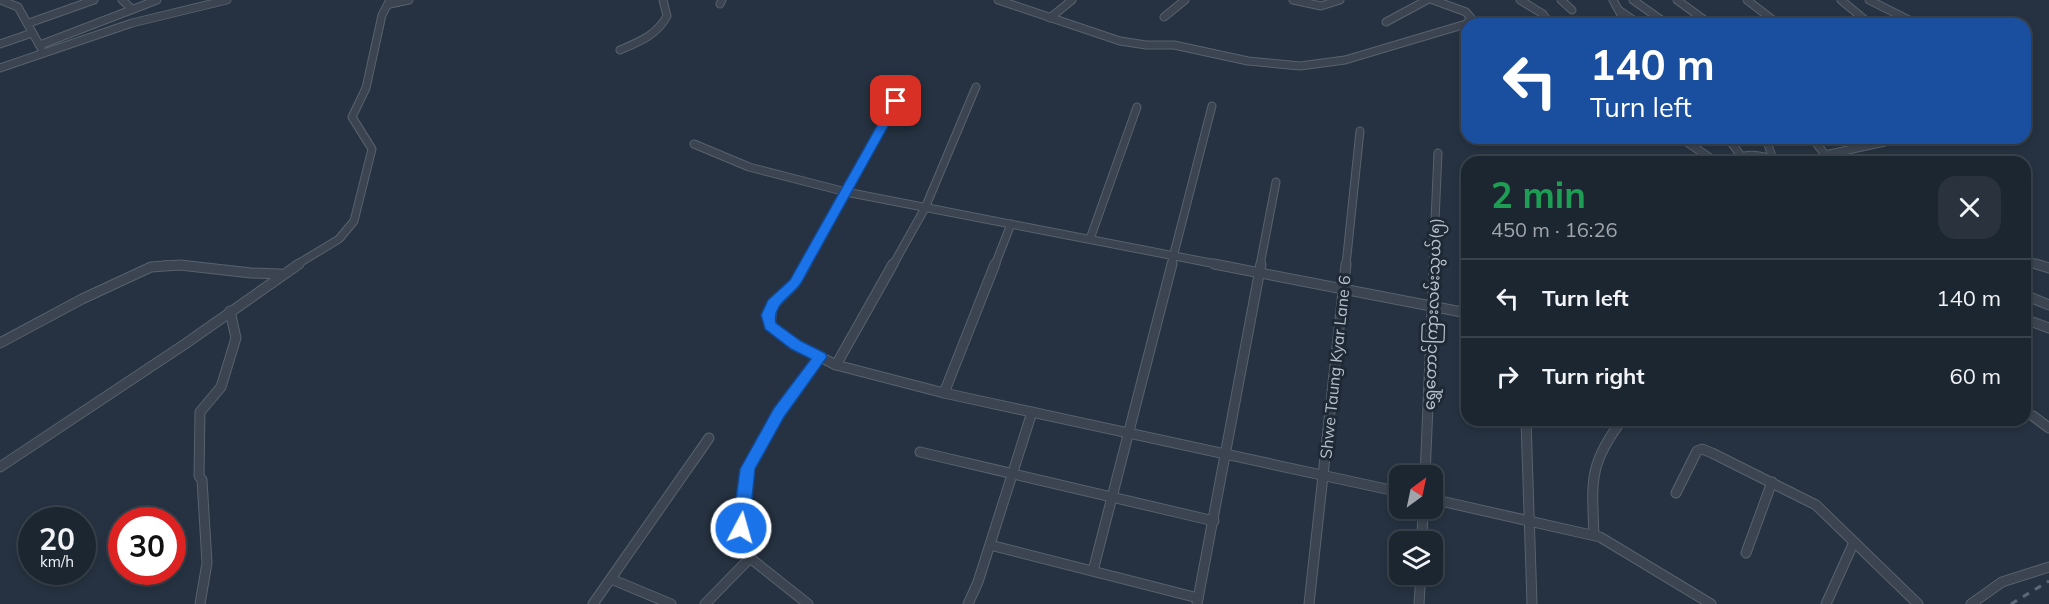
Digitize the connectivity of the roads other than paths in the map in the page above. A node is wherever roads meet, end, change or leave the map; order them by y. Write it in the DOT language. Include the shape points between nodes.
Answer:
graph roads {
  1 [pos="2,0"];
  2 [pos="94,0"];
  3 [pos="122,0"];
  4 [pos="157,0"];
  5 [pos="225,0"];
  6 [pos="409,0"];
  7 [pos="663,0"];
  8 [pos="998,0"];
  9 [pos="1022,0"];
  10 [pos="1072,0"];
  11 [pos="1185,0"];
  12 [pos="1293,0"];
  13 [pos="1340,0"];
  14 [pos="1427,0"];
  15 [pos="1433,0"];
  16 [pos="1521,0"];
  17 [pos="1561,0"];
  18 [pos="1612,0"];
  19 [pos="1634,0"];
  20 [pos="1677,0"];
  21 [pos="1747,0"];
  22 [pos="1841,0"];
  23 [pos="1869,0"];
  24 [pos="78,2"];
  25 [pos="390,2"];
  26 [pos="1013,7"];
  27 [pos="132,9"];
  28 [pos="1572,10"];
  29 [pos="1620,11"];
  30 [pos="1164,17"];
  31 [pos="1050,18"];
  32 [pos="1471,18"];
  33 [pos="1545,18"];
  34 [pos="1623,18"];
  35 [pos="1630,18"];
  36 [pos="1659,18"];
  37 [pos="1702,18"];
  38 [pos="1770,18"];
  39 [pos="1863,18"];
  40 [pos="1905,18"];
  41 [pos="1386,22"];
  42 [pos="29,23"];
  43 [pos="1461,26"];
  44 [pos="32,33"];
  45 [pos="0,44"];
  46 [pos="40,45"];
  47 [pos="620,50"];
  48 [pos="44,54"];
  49 [pos="0,68"];
  50 [pos="906,83"];
  51 [pos="976,87"];
  52 [pos="1212,106"];
  53 [pos="1137,107"];
  54 [pos="1359,131"];
  55 [pos="694,144"];
  56 [pos="1690,144"];
  57 [pos="1732,144"];
  58 [pos="1817,144"];
  59 [pos="1875,144"];
  60 [pos="1438,153"];
  61 [pos="1825,155"];
  62 [pos="1707,156"];
  63 [pos="1741,156"];
  64 [pos="1761,156"];
  65 [pos="1276,182"];
  66 [pos="846,192"];
  67 [pos="925,208"];
  68 [pos="1011,224"];
  69 [pos="1090,239"];
  70 [pos="1172,255"];
  71 [pos="2031,262"];
  72 [pos="2049,268"];
  73 [pos="1258,272"];
  74 [pos="282,274"];
  75 [pos="1343,289"];
  76 [pos="2031,298"];
  77 [pos="2049,305"];
  78 [pos="1433,306"];
  79 [pos="230,311"];
  80 [pos="1461,312"];
  81 [pos="2031,321"];
  82 [pos="2049,328"];
  83 [pos="0,343"];
  84 [pos="820,357"];
  85 [pos="836,365"];
  86 [pos="945,393"];
  87 [pos="1032,412"];
  88 [pos="2033,416"];
  89 [pos="1526,426"];
  90 [pos="1617,426"];
  91 [pos="2049,428"];
  92 [pos="1128,433"];
  93 [pos="708,438"];
  94 [pos="920,452"];
  95 [pos="1225,455"];
  96 [pos="1426,465"];
  97 [pos="0,467"];
  98 [pos="1012,475"];
  99 [pos="1323,476"];
  100 [pos="1772,482"];
  101 [pos="1389,490"];
  102 [pos="1676,493"];
  103 [pos="1112,498"];
  104 [pos="1443,501"];
  105 [pos="1528,520"];
  106 [pos="1214,521"];
  107 [pos="1594,535"];
  108 [pos="1854,542"];
  109 [pos="990,544"];
  110 [pos="1746,553"];
  111 [pos="750,558"];
  112 [pos="2049,567"];
  113 [pos="1093,571"];
  114 [pos="611,579"];
  115 [pos="1420,585"];
  116 [pos="1197,601"];
  117 [pos="200,604"];
  118 [pos="593,604"];
  119 [pos="671,604"];
  120 [pos="705,604"];
  121 [pos="808,604"];
  122 [pos="968,604"];
  123 [pos="1309,604"];
  124 [pos="1419,604"];
  125 [pos="1532,604"];
  126 [pos="1711,604"];
  127 [pos="1826,604"];
  128 [pos="1918,604"];
  129 [pos="1971,604"];
  1 -- 42 [label="street" via="18,7"];
  2 -- 24 [label="street"];
  3 -- 27 [label="street"];
  4 -- 27 [label="street"];
  5 -- 48 [label="street" via="132,23"];
  6 -- 25 [label="street"];
  7 -- 47 [label="street" via="667,16 657,31"];
  8 -- 26 [label="street"];
  9 -- 26 [label="street"];
  10 -- 31 [label="street"];
  11 -- 30 [label="street"];
  12 -- 13 [label="street" via="1321,6"];
  14 -- 41 [label="street"];
  15 -- 32 [label="street" via="1466,12"];
  16 -- 33 [label="street"];
  17 -- 28 [label="street"];
  18 -- 29 [label="street"];
  19 -- 36 [label="street"];
  20 -- 37 [label="street"];
  21 -- 38 [label="street"];
  22 -- 39 [label="street"];
  23 -- 40 [label="street"];
  24 -- 42 [label="street"];
  25 -- 74 [label="street" via="382,15 366,87 352,117 372,149 354,221 339,239"];
  26 -- 31 [label="street"];
  27 -- 46 [label="street"];
  29 -- 34 [label="street"];
  29 -- 35 [label="street"];
  31 -- 43 [label="street" via="1120,41 1174,45 1248,61 1300,66 1345,60"];
  42 -- 44 [label="street"];
  44 -- 45 [label="street"];
  44 -- 46 [label="street"];
  46 -- 48 [label="street"];
  48 -- 49 [label="street"];
  50 -- 66 [label="street"];
  51 -- 67 [label="street"];
  52 -- 70 [label="street"];
  53 -- 69 [label="street"];
  54 -- 75 [label="street, Shwe Taung Kyar Lane 6"];
  55 -- 66 [label="street" via="749,167"];
  56 -- 62 [label="street"];
  57 -- 63 [label="street"];
  58 -- 61 [label="street"];
  59 -- 61 [label="street"];
  60 -- 78 [label="street, ရွှေတောင်ကြားလမ်းသွယ်(၅)"];
  63 -- 64 [label="street"];
  65 -- 73 [label="street"];
  66 -- 67 [label="street"];
  66 -- 84 [label="street" via="795,283 773,304 768,315 770,326"];
  67 -- 68 [label="street"];
  67 -- 85 [label="street"];
  68 -- 69 [label="street"];
  68 -- 86 [label="street"];
  69 -- 70 [label="street"];
  70 -- 73 [label="street"];
  70 -- 92 [label="street"];
  71 -- 72 [label="street"];
  73 -- 75 [label="street"];
  73 -- 95 [label="street"];
  74 -- 79 [label="street"];
  74 -- 83 [label="street" via="254,275 164,265 144,269"];
  75 -- 78 [label="street"];
  75 -- 99 [label="street, Shwe Taung Kyar Lane 6"];
  76 -- 77 [label="street"];
  78 -- 80 [label="street"];
  78 -- 96 [label="street, ရွှေတောင်ကြားလမ်းသွယ်(၅)"];
  79 -- 97 [label="street"];
  79 -- 117 [label="street" via="236,338 221,387 200,412 199,476 207,563"];
  81 -- 82 [label="street"];
  84 -- 85 [label="street"];
  84 -- 111 [label="street" via="779,412 747,469 741,528"];
  85 -- 86 [label="street"];
  86 -- 87 [label="street"];
  87 -- 92 [label="street"];
  87 -- 98 [label="street"];
  88 -- 91 [label="street"];
  89 -- 105 [label="street"];
  90 -- 107 [label="street" via="1594,467"];
  92 -- 95 [label="street"];
  92 -- 103 [label="street"];
  93 -- 114 [label="street"];
  94 -- 98 [label="street"];
  95 -- 99 [label="street"];
  95 -- 106 [label="street"];
  98 -- 103 [label="street"];
  98 -- 109 [label="street"];
  99 -- 101 [label="street"];
  99 -- 123 [label="street, Shwe Taung Kyar Lane 6"];
  100 -- 102 [label="street" via="1702,449 1697,451"];
  100 -- 108 [label="street" via="1816,505"];
  100 -- 110 [label="street"];
  103 -- 106 [label="street"];
  103 -- 113 [label="street"];
  104 -- 105 [label="street"];
  105 -- 107 [label="street"];
  105 -- 125 [label="street"];
  106 -- 116 [label="street"];
  107 -- 126 [label="street"];
  108 -- 127 [label="street"];
  108 -- 128 [label="street"];
  109 -- 113 [label="street"];
  109 -- 122 [label="street"];
  111 -- 120 [label="street"];
  111 -- 121 [label="street"];
  112 -- 129 [label="street" via="2002,582"];
  113 -- 116 [label="street"];
  114 -- 118 [label="street"];
  114 -- 119 [label="street"];
  115 -- 124 [label="street"];
}
